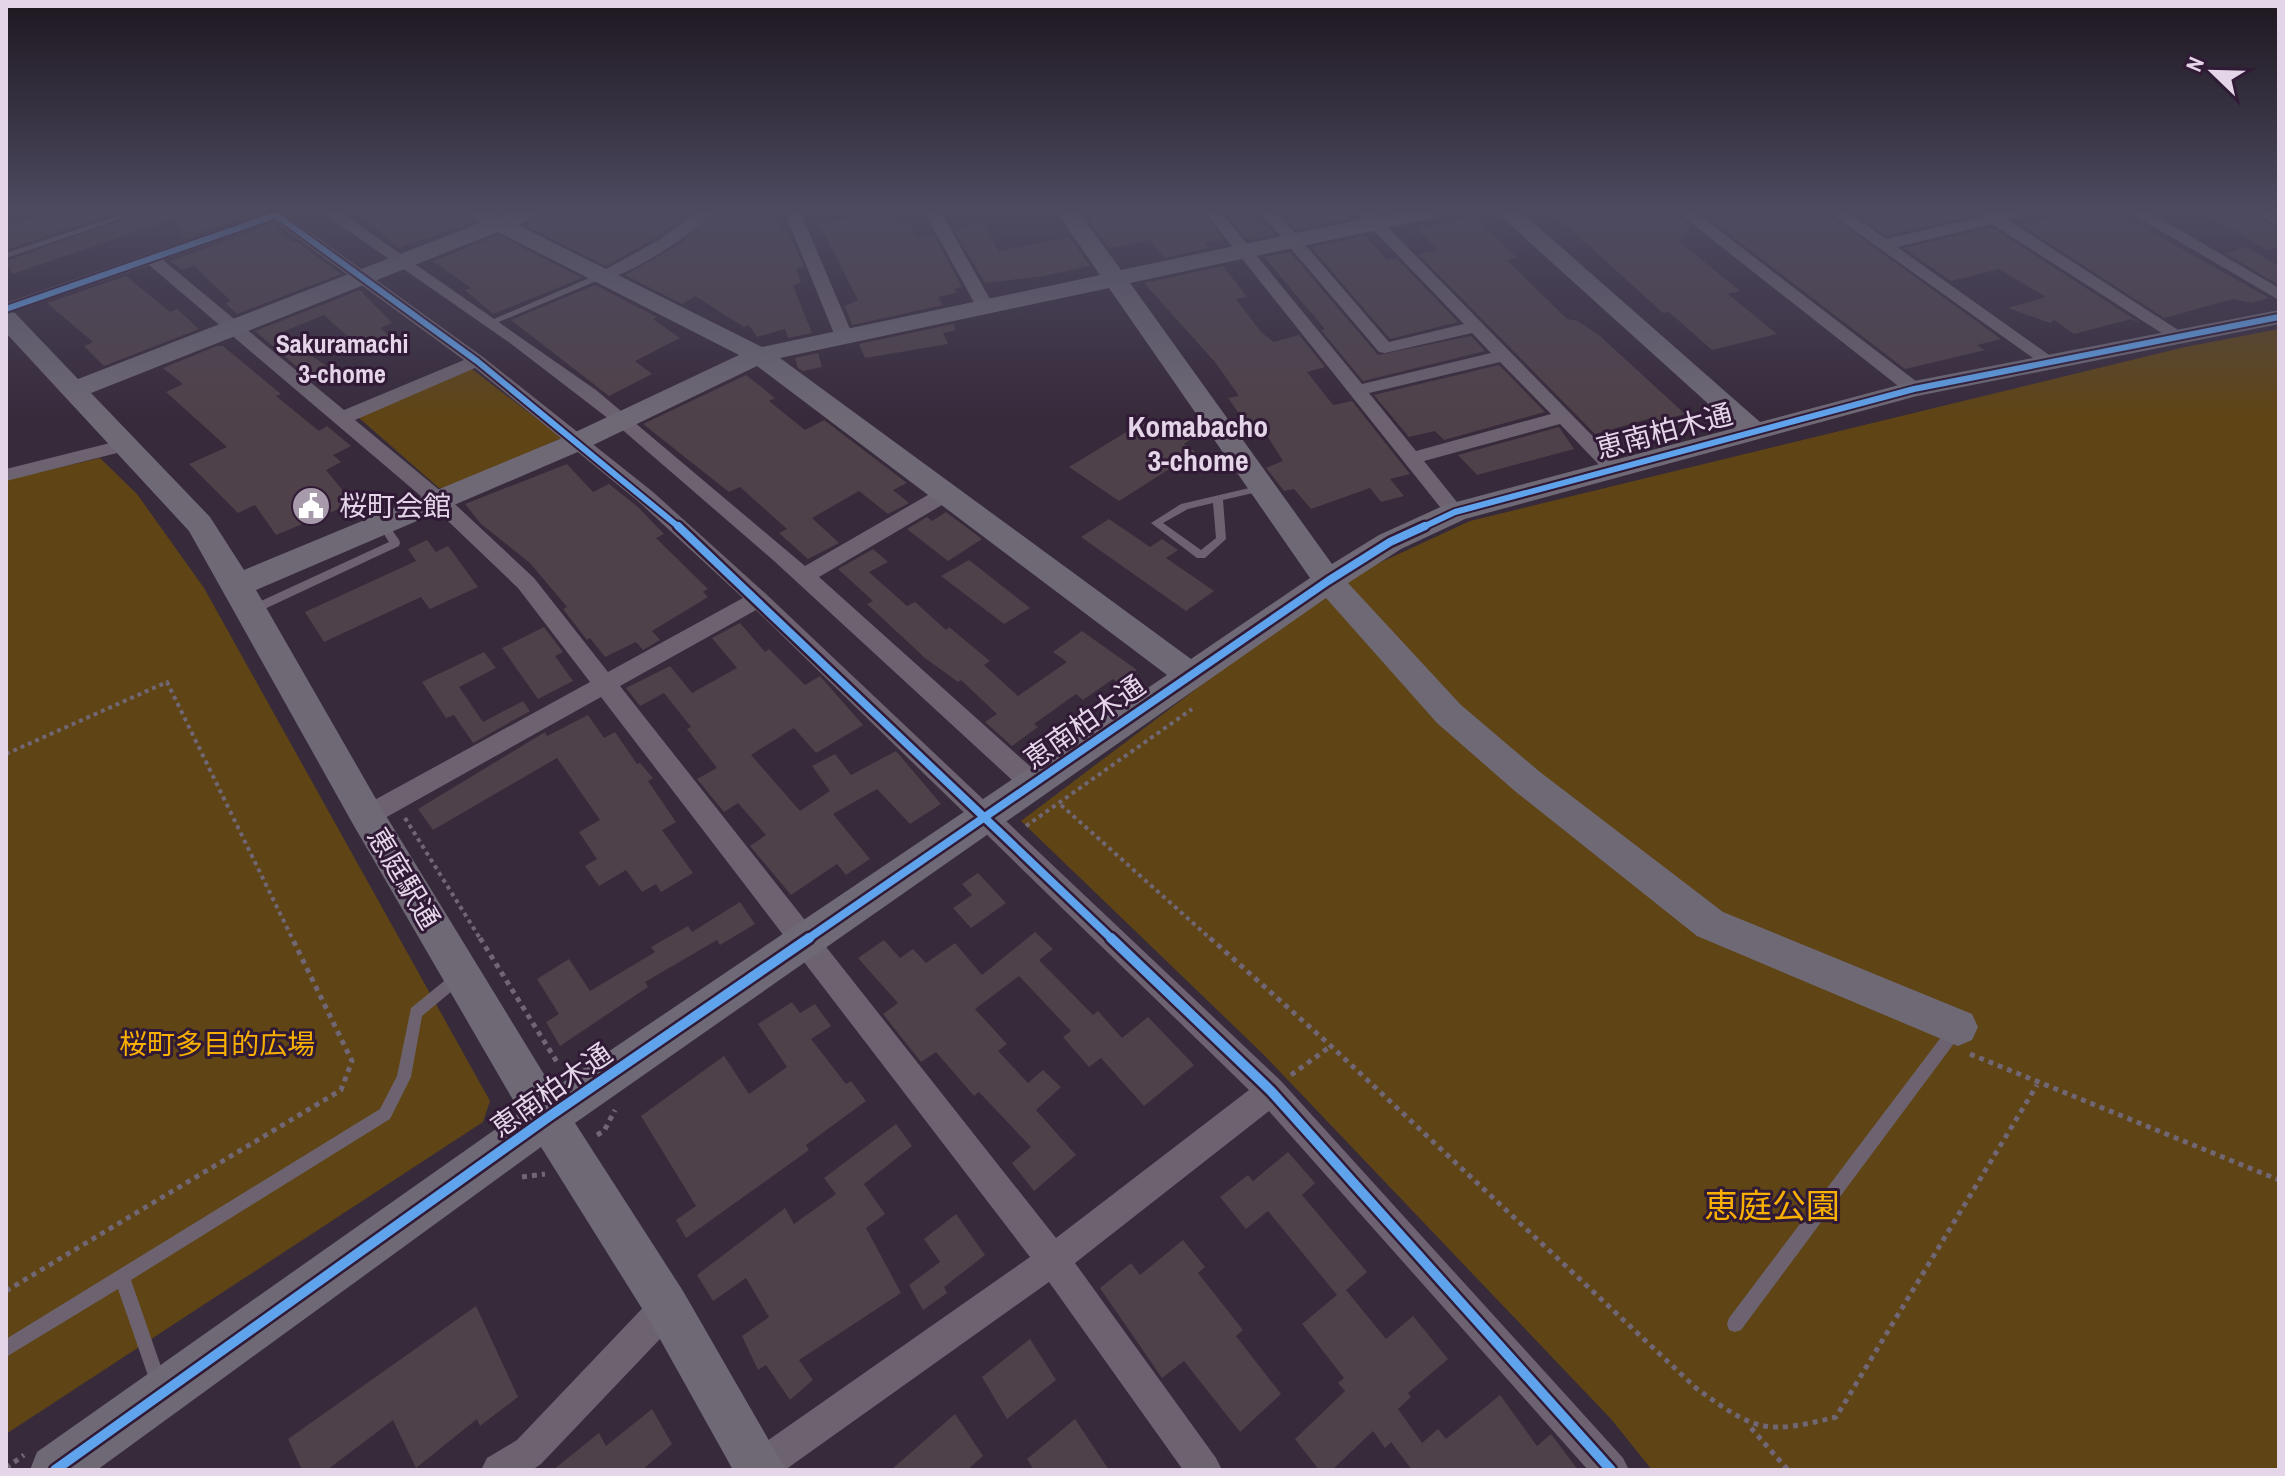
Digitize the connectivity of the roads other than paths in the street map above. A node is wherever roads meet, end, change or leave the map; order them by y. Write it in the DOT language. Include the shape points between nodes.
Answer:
graph roads {
  1 [pos="97,280"];
  2 [pos="176,280"];
  3 [pos="358,280"];
  4 [pos="366,280"];
  5 [pos="429,280"];
  6 [pos="591,280"];
  7 [pos="613,280"];
  8 [pos="821,280"];
  9 [pos="970,280"];
  10 [pos="1115,280"];
  11 [pos="1266,280"];
  12 [pos="1326,280"];
  13 [pos="1429,280"];
  14 [pos="1584,280"];
  15 [pos="1773,280"];
  16 [pos="1933,280"];
  17 [pos="2091,280"];
  18 [pos="2253,280"];
  19 [pos="2279,295"];
  20 [pos="985,306"];
  21 [pos="6,317"];
  22 [pos="2279,317"];
  23 [pos="491,322"];
  24 [pos="1474,327"];
  25 [pos="233,329"];
  26 [pos="844,336"];
  27 [pos="2180,337"];
  28 [pos="759,355"];
  29 [pos="1502,356"];
  30 [pos="477,361"];
  31 [pos="2050,362"];
  32 [pos="1914,389"];
  33 [pos="74,390"];
  34 [pos="1356,391"];
  35 [pos="1562,417"];
  36 [pos="340,419"];
  37 [pos="623,421"];
  38 [pos="1753,430"];
  39 [pos="577,442"];
  40 [pos="126,445"];
  41 [pos="1412,458"];
  42 [pos="1613,467"];
  43 [pos="6,475"];
  44 [pos="1262,488"];
  45 [pos="947,493"];
  46 [pos="436,498"];
  47 [pos="1218,498"];
  48 [pos="1455,512"];
  49 [pos="804,576"];
  50 [pos="1328,581"];
  51 [pos="245,597"];
  52 [pos="758,599"];
  53 [pos="1190,675"];
  54 [pos="604,687"];
  55 [pos="1033,784"];
  56 [pos="987,815"];
  57 [pos="367,816"];
  58 [pos="802,942"];
  59 [pos="462,975"];
  60 [pos="1958,1027"];
  61 [pos="1276,1087"];
  62 [pos="547,1118"];
  63 [pos="1053,1260"];
  64 [pos="122,1277"];
  65 [pos="667,1307"];
  66 [pos="1735,1324"];
  67 [pos="6,1349"];
  68 [pos="162,1394"];
  69 [pos="760,1469"];
  70 [pos="55,1470"];
  71 [pos="499,1470"];
  72 [pos="1204,1470"];
  73 [pos="1611,1470"];
  1 -- 21 [label="street"];
  2 -- 25 [label="street"];
  3 -- 25 [label="street"];
  4 -- 30 [label="street"];
  5 -- 23 [label="street"];
  6 -- 23 [label="lane"];
  7 -- 28 [label="street"];
  8 -- 26 [label="street"];
  9 -- 20 [label="street"];
  10 -- 20 [label="street"];
  10 -- 44 [label="street"];
  11 -- 34 [label="street"];
  12 -- 24 [label="street" via="1385,348"];
  13 -- 24 [label="street"];
  14 -- 38 [label="street"];
  15 -- 32 [label="street"];
  16 -- 31 [label="street"];
  17 -- 27 [label="street"];
  18 -- 19 [label="street"];
  20 -- 26 [label="street"];
  21 -- 33 [label="street, 恵庭駅通"];
  22 -- 27 [label="street, 恵南柏木通"];
  23 -- 37 [label="street"];
  24 -- 29 [label="street"];
  25 -- 33 [label="street"];
  25 -- 36 [label="street"];
  26 -- 28 [label="street"];
  27 -- 31 [label="street, 恵南柏木通"];
  28 -- 37 [label="street"];
  28 -- 45 [label="street"];
  29 -- 34 [label="street"];
  29 -- 35 [label="street"];
  30 -- 36 [label="street"];
  30 -- 39 [label="street"];
  31 -- 32 [label="street, 恵南柏木通"];
  32 -- 38 [label="street, 恵南柏木通"];
  33 -- 40 [label="street, 恵庭駅通"];
  34 -- 41 [label="street"];
  35 -- 41 [label="street"];
  35 -- 42 [label="street"];
  36 -- 46 [label="street"];
  37 -- 39 [label="street"];
  37 -- 49 [label="street"];
  38 -- 42 [label="street, 恵南柏木通"];
  39 -- 46 [label="street"];
  39 -- 52 [label="street"];
  40 -- 43 [label="street"];
  40 -- 51 [label="street, 恵庭駅通" via="200,524"];
  41 -- 48 [label="street"];
  42 -- 48 [label="street, 恵南柏木通"];
  44 -- 47 [label="lane"];
  44 -- 50 [label="street"];
  45 -- 49 [label="street"];
  45 -- 53 [label="street"];
  46 -- 51 [label="street" via="381,522"];
  46 -- 54 [label="street" via="526,583"];
  47 -- 47 [label="lane" via="1185,506 1156,523 1201,555 1221,539"];
  48 -- 50 [label="street, 恵南柏木通" via="1390,542"];
  49 -- 55 [label="street"];
  50 -- 53 [label="street, 恵南柏木通"];
  50 -- 60 [label="street" via="1449,714 1710,924"];
  51 -- 57 [label="street, 恵庭駅通"];
  52 -- 54 [label="street"];
  52 -- 56 [label="street"];
  53 -- 55 [label="street, 恵南柏木通"];
  54 -- 57 [label="street"];
  54 -- 58 [label="street"];
  55 -- 56 [label="street, 恵南柏木通"];
  56 -- 58 [label="street, 恵南柏木通"];
  56 -- 61 [label="street"];
  57 -- 59 [label="street, 恵庭駅通"];
  58 -- 62 [label="street, 恵南柏木通"];
  58 -- 63 [label="street"];
  59 -- 62 [label="street, 恵庭駅通"];
  59 -- 64 [label="lane" via="416,1013 404,1077 385,1114"];
  60 -- 66 [label="lane"];
  61 -- 63 [label="street"];
  61 -- 73 [label="street"];
  62 -- 65 [label="street, 恵庭駅通"];
  62 -- 68 [label="street, 恵南柏木通"];
  63 -- 69 [label="street"];
  63 -- 72 [label="street"];
  64 -- 67 [label="lane"];
  64 -- 68 [label="lane"];
  65 -- 69 [label="street, 恵庭駅通"];
  65 -- 71 [label="street" via="529,1452"];
  68 -- 70 [label="street, 恵南柏木通"];
}
